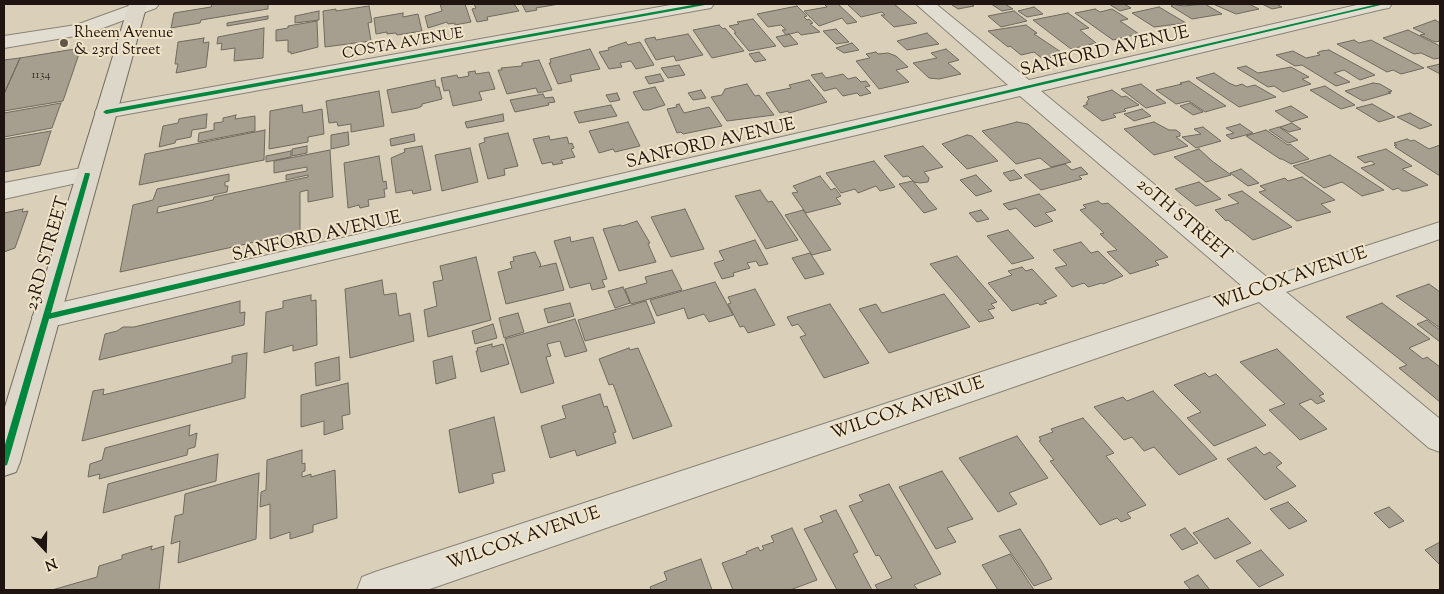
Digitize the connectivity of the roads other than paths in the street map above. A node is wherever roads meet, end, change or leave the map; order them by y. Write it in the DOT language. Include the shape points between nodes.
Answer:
graph roads {
  1 [pos="705,4"];
  2 [pos="925,4"];
  3 [pos="1383,4"];
  4 [pos="141,6"];
  5 [pos="4,42"];
  6 [pos="1024,88"];
  7 [pos="106,112"];
  8 [pos="88,174"];
  9 [pos="4,191"];
  10 [pos="1440,230"];
  11 [pos="1264,289"];
  12 [pos="46,317"];
  13 [pos="1440,438"];
  14 [pos="6,447"];
  15 [pos="375,590"];
  1 -- 7 [label="street, COSTA AVENUE"];
  2 -- 6 [label="street, 20TH STREET"];
  3 -- 6 [label="street, SANFORD AVENUE"];
  4 -- 5 [label="street" via="80,30"];
  4 -- 7 [label="main road, 23RD STREET"];
  6 -- 11 [label="street, 20TH STREET"];
  6 -- 12 [label="street, SANFORD AVENUE"];
  7 -- 8 [label="main road, 23RD STREET"];
  8 -- 9 [label="street"];
  8 -- 12 [label="main road, 23RD STREET"];
  10 -- 11 [label="street, WILCOX AVENUE"];
  11 -- 13 [label="street, 20TH STREET"];
  11 -- 15 [label="street, WILCOX AVENUE"];
  12 -- 14 [label="main road, 23RD STREET"];
}
